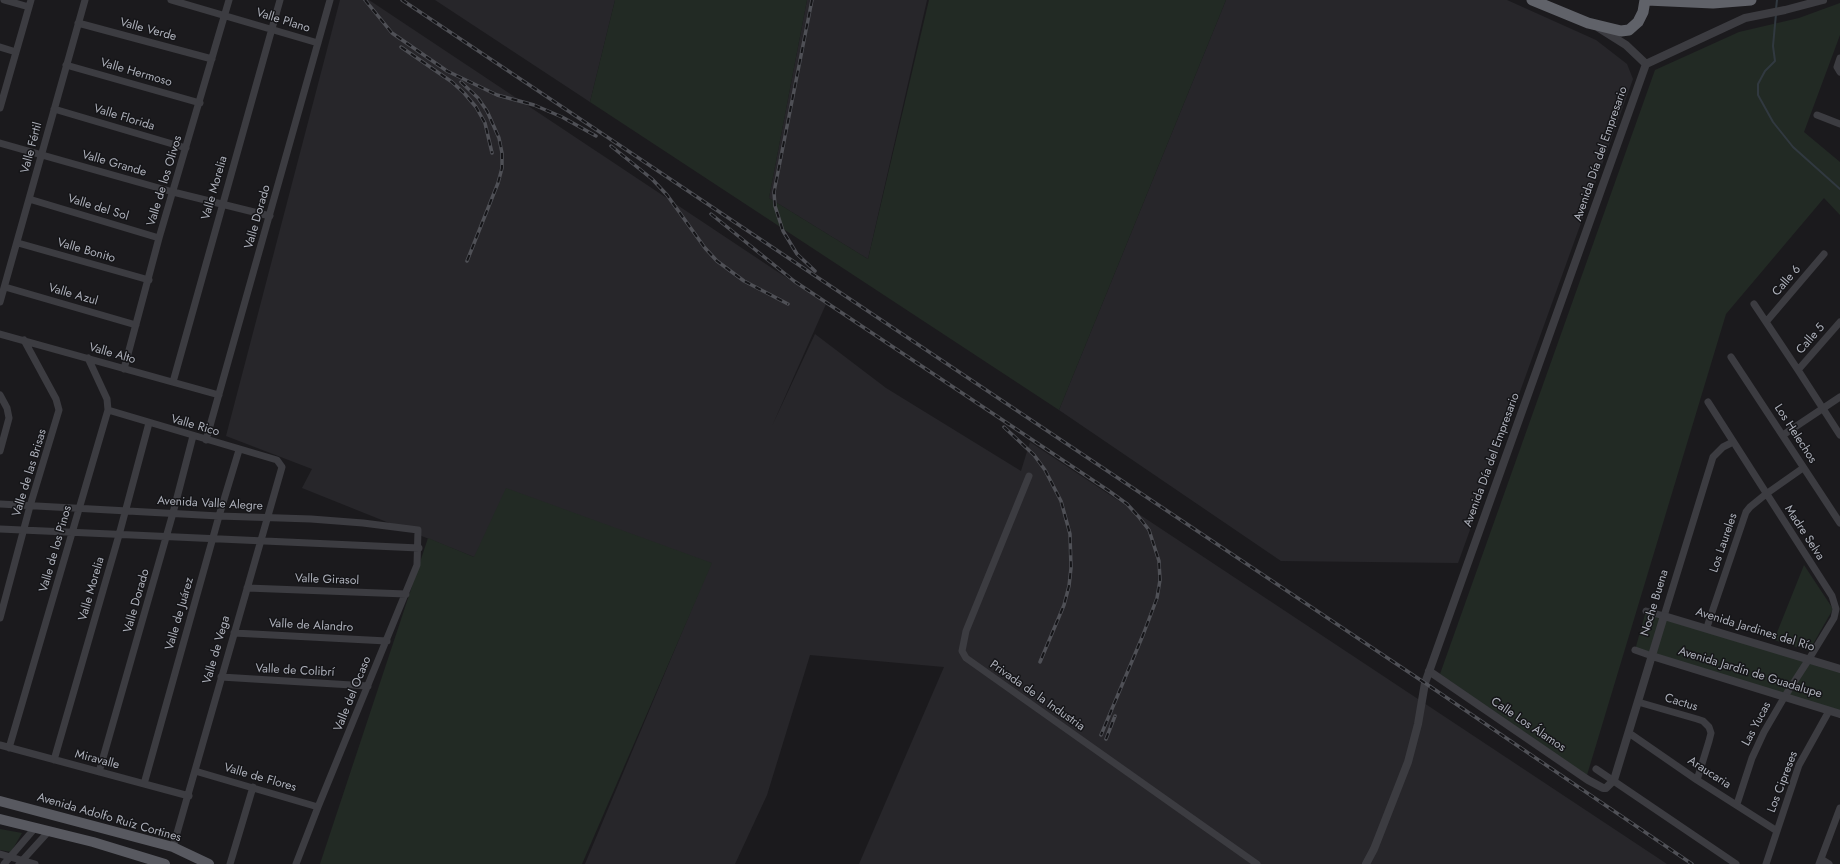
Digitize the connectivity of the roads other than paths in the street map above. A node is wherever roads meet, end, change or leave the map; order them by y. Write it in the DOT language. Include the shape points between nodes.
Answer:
graph roads {
  1 [pos="4,0"];
  2 [pos="85,0"];
  3 [pos="172,0"];
  4 [pos="229,0"];
  5 [pos="280,0"];
  6 [pos="330,0"];
  7 [pos="1532,0"];
  8 [pos="1646,0"];
  9 [pos="1751,0"];
  10 [pos="1823,0"];
  11 [pos="182,1"];
  12 [pos="30,3"];
  13 [pos="225,15"];
  14 [pos="78,23"];
  15 [pos="1588,23"];
  16 [pos="272,28"];
  17 [pos="318,43"];
  18 [pos="0,47"];
  19 [pos="16,52"];
  20 [pos="1840,58"];
  21 [pos="212,59"];
  22 [pos="1646,64"];
  23 [pos="66,65"];
  24 [pos="1840,72"];
  25 [pos="2,96"];
  26 [pos="200,103"];
  27 [pos="0,108"];
  28 [pos="54,108"];
  29 [pos="1817,115"];
  30 [pos="1840,124"];
  31 [pos="0,143"];
  32 [pos="186,148"];
  33 [pos="42,155"];
  34 [pos="173,192"];
  35 [pos="29,199"];
  36 [pos="222,203"];
  37 [pos="270,216"];
  38 [pos="160,238"];
  39 [pos="18,243"];
  40 [pos="1824,254"];
  41 [pos="149,280"];
  42 [pos="5,287"];
  43 [pos="0,302"];
  44 [pos="1754,304"];
  45 [pos="1766,322"];
  46 [pos="1840,322"];
  47 [pos="136,325"];
  48 [pos="0,334"];
  49 [pos="24,340"];
  50 [pos="1731,357"];
  51 [pos="88,358"];
  52 [pos="124,369"];
  53 [pos="1798,370"];
  54 [pos="173,382"];
  55 [pos="219,394"];
  56 [pos="0,395"];
  57 [pos="1840,397"];
  58 [pos="1708,402"];
  59 [pos="1823,409"];
  60 [pos="108,410"];
  61 [pos="149,423"];
  62 [pos="1783,435"];
  63 [pos="1840,435"];
  64 [pos="193,436"];
  65 [pos="206,440"];
  66 [pos="1733,442"];
  67 [pos="239,450"];
  68 [pos="0,451"];
  69 [pos="277,460"];
  70 [pos="1803,468"];
  71 [pos="1029,476"];
  72 [pos="1766,494"];
  73 [pos="0,504"];
  74 [pos="30,506"];
  75 [pos="80,508"];
  76 [pos="126,510"];
  77 [pos="173,513"];
  78 [pos="219,516"];
  79 [pos="267,517"];
  80 [pos="1840,523"];
  81 [pos="0,529"];
  82 [pos="25,530"];
  83 [pos="418,530"];
  84 [pos="72,532"];
  85 [pos="119,535"];
  86 [pos="166,537"];
  87 [pos="212,539"];
  88 [pos="259,542"];
  89 [pos="419,548"];
  90 [pos="247,588"];
  91 [pos="406,594"];
  92 [pos="1646,611"];
  93 [pos="1664,616"];
  94 [pos="0,618"];
  95 [pos="1707,628"];
  96 [pos="234,632"];
  97 [pos="387,641"];
  98 [pos="1635,650"];
  99 [pos="1652,656"];
  100 [pos="1809,659"];
  101 [pos="1840,669"];
  102 [pos="1429,672"];
  103 [pos="221,677"];
  104 [pos="368,686"];
  105 [pos="1785,696"];
  106 [pos="1638,702"];
  107 [pos="1829,710"];
  108 [pos="1840,714"];
  109 [pos="1629,733"];
  110 [pos="0,745"];
  111 [pos="9,748"];
  112 [pos="54,760"];
  113 [pos="1596,769"];
  114 [pos="195,771"];
  115 [pos="99,772"];
  116 [pos="1614,780"];
  117 [pos="1697,780"];
  118 [pos="144,784"];
  119 [pos="253,787"];
  120 [pos="189,796"];
  121 [pos="0,802"];
  122 [pos="1737,804"];
  123 [pos="318,807"];
  124 [pos="1840,809"];
  125 [pos="0,819"];
  126 [pos="35,828"];
  127 [pos="49,831"];
  128 [pos="1777,831"];
  129 [pos="173,847"];
  130 [pos="0,854"];
  131 [pos="9,857"];
  132 [pos="1820,861"];
  133 [pos="20,862"];
  134 [pos="4,864"];
  135 [pos="35,864"];
  136 [pos="165,864"];
  137 [pos="209,864"];
  138 [pos="230,864"];
  139 [pos="296,864"];
  140 [pos="1257,864"];
  141 [pos="1366,864"];
  142 [pos="1736,864"];
  143 [pos="1766,864"];
  144 [pos="1829,864"];
  1 -- 12 [label="street"];
  2 -- 14 [label="street, Valle Fértil"];
  3 -- 11 [label="street, Valle Plano"];
  4 -- 13 [label="street, Valle de los Olivos"];
  5 -- 16 [label="street, Valle Morelia"];
  6 -- 17 [label="street, Valle Dorado"];
  7 -- 15 [label="highway"];
  8 -- 9 [label="highway" via="1713,3"];
  8 -- 15 [label="highway" via="1641,18 1629,30 1617,31"];
  10 -- 22 [label="street" via="1745,18"];
  11 -- 13 [label="street, Valle Plano"];
  12 -- 19 [label="street"];
  13 -- 16 [label="street, Valle Plano"];
  13 -- 21 [label="street, Valle de los Olivos"];
  14 -- 21 [label="street, Valle Verde"];
  14 -- 23 [label="street, Valle Fértil"];
  15 -- 22 [label="street" via="1626,46"];
  16 -- 17 [label="street, Valle Plano"];
  16 -- 36 [label="street, Valle Morelia"];
  17 -- 37 [label="street, Valle Dorado"];
  18 -- 19 [label="street"];
  19 -- 25 [label="street"];
  20 -- 24 [label="street" via="1837,68"];
  21 -- 26 [label="street, Valle de los Olivos"];
  22 -- 102 [label="street, Avenida Día del Empresario"];
  23 -- 26 [label="street, Valle Hermoso"];
  23 -- 28 [label="street, Valle Fértil"];
  25 -- 27 [label="street"];
  26 -- 32 [label="street, Valle de los Olivos"];
  28 -- 32 [label="street, Valle Florida"];
  28 -- 33 [label="street, Valle Fértil"];
  29 -- 30 [label="street"];
  31 -- 33 [label="street, Valle Grande"];
  32 -- 34 [label="street, Valle de los Olivos"];
  33 -- 34 [label="street, Valle Grande"];
  33 -- 35 [label="street, Valle Fértil"];
  34 -- 36 [label="street, Valle Grande"];
  34 -- 38 [label="street, Valle de los Olivos"];
  35 -- 38 [label="street, Valle del Sol"];
  35 -- 39 [label="street, Valle Fértil"];
  36 -- 37 [label="street, Valle Grande"];
  36 -- 54 [label="street, Valle Morelia"];
  37 -- 55 [label="street, Valle Dorado"];
  38 -- 41 [label="street, Valle de los Olivos"];
  39 -- 41 [label="street, Valle Bonito"];
  39 -- 42 [label="street, Valle Fértil"];
  40 -- 45 [label="street, Calle 6"];
  41 -- 47 [label="street, Valle de los Olivos"];
  42 -- 43 [label="street, Valle Fértil"];
  42 -- 47 [label="street, Valle Azul"];
  44 -- 45 [label="street"];
  45 -- 53 [label="street"];
  46 -- 53 [label="street, Calle 5"];
  47 -- 52 [label="street, Valle de los Olivos"];
  48 -- 49 [label="street, Valle Alto"];
  49 -- 51 [label="street, Valle Alto"];
  49 -- 74 [label="street, Valle de las Brisas" via="56,399 59,410"];
  50 -- 62 [label="street, Los Helechos"];
  51 -- 52 [label="street, Valle Alto"];
  51 -- 60 [label="street" via="107,400"];
  52 -- 54 [label="street, Valle Alto"];
  53 -- 59 [label="street"];
  54 -- 55 [label="street, Valle Alto"];
  55 -- 65 [label="street, Valle Dorado"];
  56 -- 68 [label="street" via="9,418"];
  57 -- 59 [label="street"];
  58 -- 66 [label="street, Madre Selva"];
  59 -- 62 [label="street"];
  59 -- 63 [label="street"];
  60 -- 61 [label="street, Valle Rico"];
  60 -- 75 [label="street, Valle de los Pinos"];
  61 -- 64 [label="street, Valle Rico"];
  61 -- 76 [label="street, Valle Morelia"];
  62 -- 70 [label="street, Los Helechos"];
  64 -- 65 [label="street, Valle Rico"];
  64 -- 77 [label="street, Valle Dorado"];
  65 -- 67 [label="street, Valle Rico"];
  66 -- 72 [label="street, Madre Selva"];
  66 -- 93 [label="street, Noche Buena" via="1723,447 1714,457"];
  67 -- 69 [label="street, Valle Rico"];
  67 -- 78 [label="street, Valle de Juárez"];
  69 -- 79 [label="street, Valle de Vega" via="282,470"];
  70 -- 72 [label="street, Los Laureles"];
  70 -- 80 [label="street, Los Helechos"];
  71 -- 140 [label="street, Privada de la Industria" via="966,631 962,651 966,658"];
  72 -- 95 [label="street, Los Laureles" via="1750,507 1743,517"];
  72 -- 100 [label="street, Madre Selva" via="1835,604 1836,613"];
  73 -- 74 [label="street, Avenida Valle Alegre"];
  74 -- 75 [label="street, Avenida Valle Alegre"];
  74 -- 82 [label="street, Valle de las Brisas"];
  75 -- 76 [label="street, Avenida Valle Alegre"];
  75 -- 84 [label="street, Valle de los Pinos"];
  76 -- 77 [label="street, Avenida Valle Alegre"];
  76 -- 85 [label="street, Valle Morelia"];
  77 -- 78 [label="street, Avenida Valle Alegre"];
  77 -- 86 [label="street, Valle Dorado"];
  78 -- 79 [label="street, Avenida Valle Alegre"];
  78 -- 87 [label="street, Valle de Juárez"];
  79 -- 83 [label="street, Avenida Valle Alegre" via="363,523"];
  79 -- 88 [label="street, Valle de Vega"];
  81 -- 82 [label="street"];
  82 -- 84 [label="street"];
  82 -- 94 [label="street, Valle de las Brisas"];
  83 -- 89 [label="street, Valle del Ocaso"];
  84 -- 85 [label="street"];
  84 -- 111 [label="street, Valle de los Pinos"];
  85 -- 86 [label="street"];
  85 -- 112 [label="street, Valle Morelia"];
  86 -- 87 [label="street"];
  86 -- 115 [label="street, Valle Dorado"];
  87 -- 88 [label="street"];
  87 -- 118 [label="street, Valle de Juárez"];
  88 -- 89 [label="street"];
  88 -- 90 [label="street, Valle de Vega"];
  89 -- 91 [label="street, Valle del Ocaso" via="417,565"];
  90 -- 91 [label="street, Valle Girasol"];
  90 -- 96 [label="street, Valle de Vega"];
  91 -- 97 [label="street, Valle del Ocaso"];
  92 -- 93 [label="street"];
  93 -- 95 [label="street, Avenida Jardines del Río"];
  93 -- 99 [label="street, Noche Buena"];
  95 -- 100 [label="street, Avenida Jardines del Río"];
  96 -- 97 [label="street, Valle de Alandro"];
  96 -- 103 [label="street, Valle de Vega"];
  97 -- 104 [label="street, Valle del Ocaso"];
  98 -- 99 [label="street"];
  99 -- 105 [label="street, Avenida Jardín de Guadalupe"];
  99 -- 106 [label="street, Noche Buena"];
  100 -- 101 [label="street, Avenida Jardines del Río"];
  100 -- 105 [label="street, Las Yucas"];
  102 -- 116 [label="street, Calle Los Álamos" via="1597,785 1606,788"];
  102 -- 141 [label="street, Avenida Día del Empresario" via="1414,744 1382,830"];
  103 -- 104 [label="street, Valle de Colibrí"];
  103 -- 114 [label="street, Valle de Vega"];
  104 -- 123 [label="street, Valle del Ocaso"];
  105 -- 107 [label="street, Avenida Jardín de Guadalupe"];
  105 -- 122 [label="street, Las Yucas" via="1758,745"];
  106 -- 109 [label="street, Noche Buena"];
  106 -- 117 [label="street, Cactus" via="1697,719 1709,727 1711,733"];
  107 -- 108 [label="street, Avenida Jardín de Guadalupe"];
  107 -- 128 [label="street, Los Cipreses" via="1799,765"];
  109 -- 116 [label="street, Noche Buena"];
  109 -- 117 [label="street, Araucaria"];
  110 -- 111 [label="street, Miravalle"];
  111 -- 112 [label="street, Miravalle"];
  112 -- 115 [label="street, Miravalle"];
  113 -- 116 [label="street"];
  114 -- 119 [label="street, Valle de Flores"];
  114 -- 120 [label="street, Valle de Vega"];
  115 -- 118 [label="street, Miravalle"];
  116 -- 142 [label="street"];
  117 -- 122 [label="street, Araucaria"];
  118 -- 120 [label="street, Miravalle"];
  119 -- 123 [label="street, Valle de Flores"];
  119 -- 138 [label="street"];
  120 -- 129 [label="street, Valle de Vega"];
  121 -- 129 [label="main road, Avenida Adolfo Ruíz Cortines"];
  122 -- 128 [label="street, Araucaria"];
  123 -- 139 [label="street, Valle del Ocaso"];
  124 -- 132 [label="street"];
  125 -- 126 [label="main road"];
  126 -- 127 [label="main road"];
  126 -- 131 [label="street"];
  127 -- 133 [label="street"];
  127 -- 136 [label="main road"];
  128 -- 143 [label="street, Los Cipreses"];
  129 -- 137 [label="main road, Avenida Adolfo Ruíz Cortines"];
  130 -- 131 [label="street"];
  131 -- 133 [label="street"];
  131 -- 134 [label="street"];
  132 -- 144 [label="street"];
  133 -- 135 [label="street"];
}
